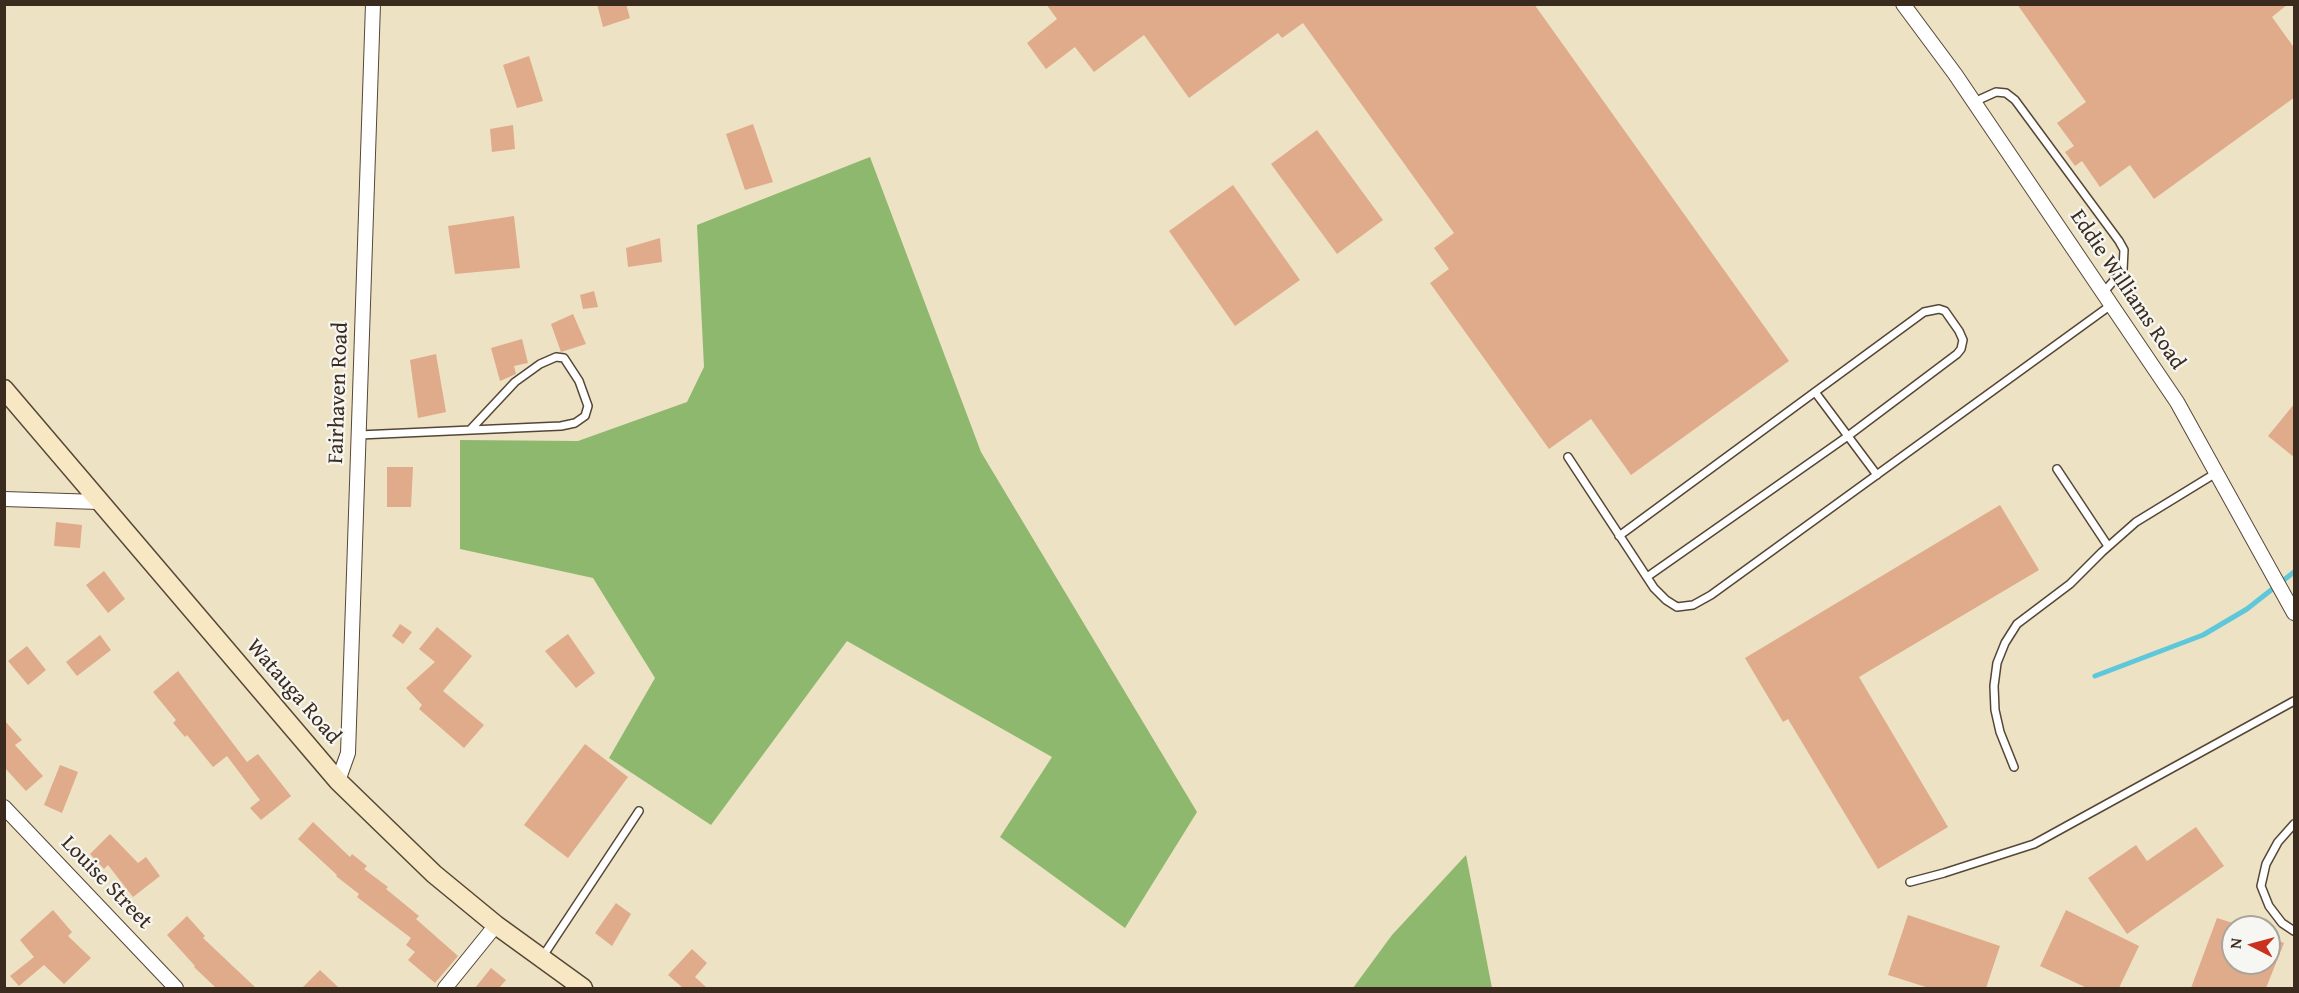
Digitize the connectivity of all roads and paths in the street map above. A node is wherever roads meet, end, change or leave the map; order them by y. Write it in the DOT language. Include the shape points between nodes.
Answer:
graph roads {
  1 [pos="373,4"];
  2 [pos="1902,4"];
  3 [pos="1974,102"];
  4 [pos="2107,299"];
  5 [pos="4,389"];
  6 [pos="1815,393"];
  7 [pos="471,429"];
  8 [pos="359,435"];
  9 [pos="1848,436"];
  10 [pos="1568,457"];
  11 [pos="2057,469"];
  12 [pos="2216,472"];
  13 [pos="1877,475"];
  14 [pos="4,500"];
  15 [pos="99,502"];
  16 [pos="1619,536"];
  17 [pos="2108,546"];
  18 [pos="1647,577"];
  19 [pos="2295,613"];
  20 [pos="2295,700"];
  21 [pos="2014,767"];
  22 [pos="338,781"];
  23 [pos="4,807"];
  24 [pos="639,811"];
  25 [pos="2295,824"];
  26 [pos="1910,882"];
  27 [pos="496,925"];
  28 [pos="2295,931"];
  29 [pos="542,958"];
  30 [pos="177,988"];
  31 [pos="445,988"];
  32 [pos="583,988"];
  1 -- 8 [label="street, Fairhaven Road"];
  2 -- 3 [label="street, Eddie Williams Road"];
  3 -- 4 [label="street, Eddie Williams Road"];
  3 -- 4 [label="lane" via="1996,92 2015,100 2119,241 2124,250 2123,270"];
  4 -- 12 [label="street, Eddie Williams Road" via="2177,402"];
  4 -- 13 [label="lane"];
  5 -- 15 [label="main road, Watauga Road"];
  6 -- 9 [label="lane"];
  6 -- 9 [label="lane" via="1924,312 1945,311 1963,340 1961,349"];
  6 -- 16 [label="lane"];
  7 -- 7 [label="lane" via="561,426 585,416 588,406 579,381 564,358 556,357 514,382"];
  7 -- 8 [label="lane"];
  8 -- 22 [label="street, Fairhaven Road" via="348,753"];
  9 -- 13 [label="lane"];
  9 -- 18 [label="lane"];
  10 -- 16 [label="lane"];
  11 -- 17 [label="lane"];
  12 -- 17 [label="lane" via="2136,522"];
  12 -- 19 [label="street, Eddie Williams Road"];
  13 -- 18 [label="lane" via="1693,605 1677,607"];
  14 -- 15 [label="street"];
  15 -- 22 [label="main road, Watauga Road"];
  16 -- 18 [label="lane"];
  17 -- 21 [label="lane" via="2070,584 2017,624 2005,643 1997,663 1995,710"];
  20 -- 26 [label="lane" via="2034,844"];
  22 -- 27 [label="main road, Watauga Road" via="434,873"];
  23 -- 30 [label="street, Louise Street"];
  24 -- 29 [label="lane"];
  25 -- 28 [label="lane" via="2278,842 2266,864 2261,886 2269,906"];
  27 -- 29 [label="main road, Watauga Road"];
  27 -- 31 [label="street"];
  29 -- 32 [label="main road, Watauga Road"];
}
